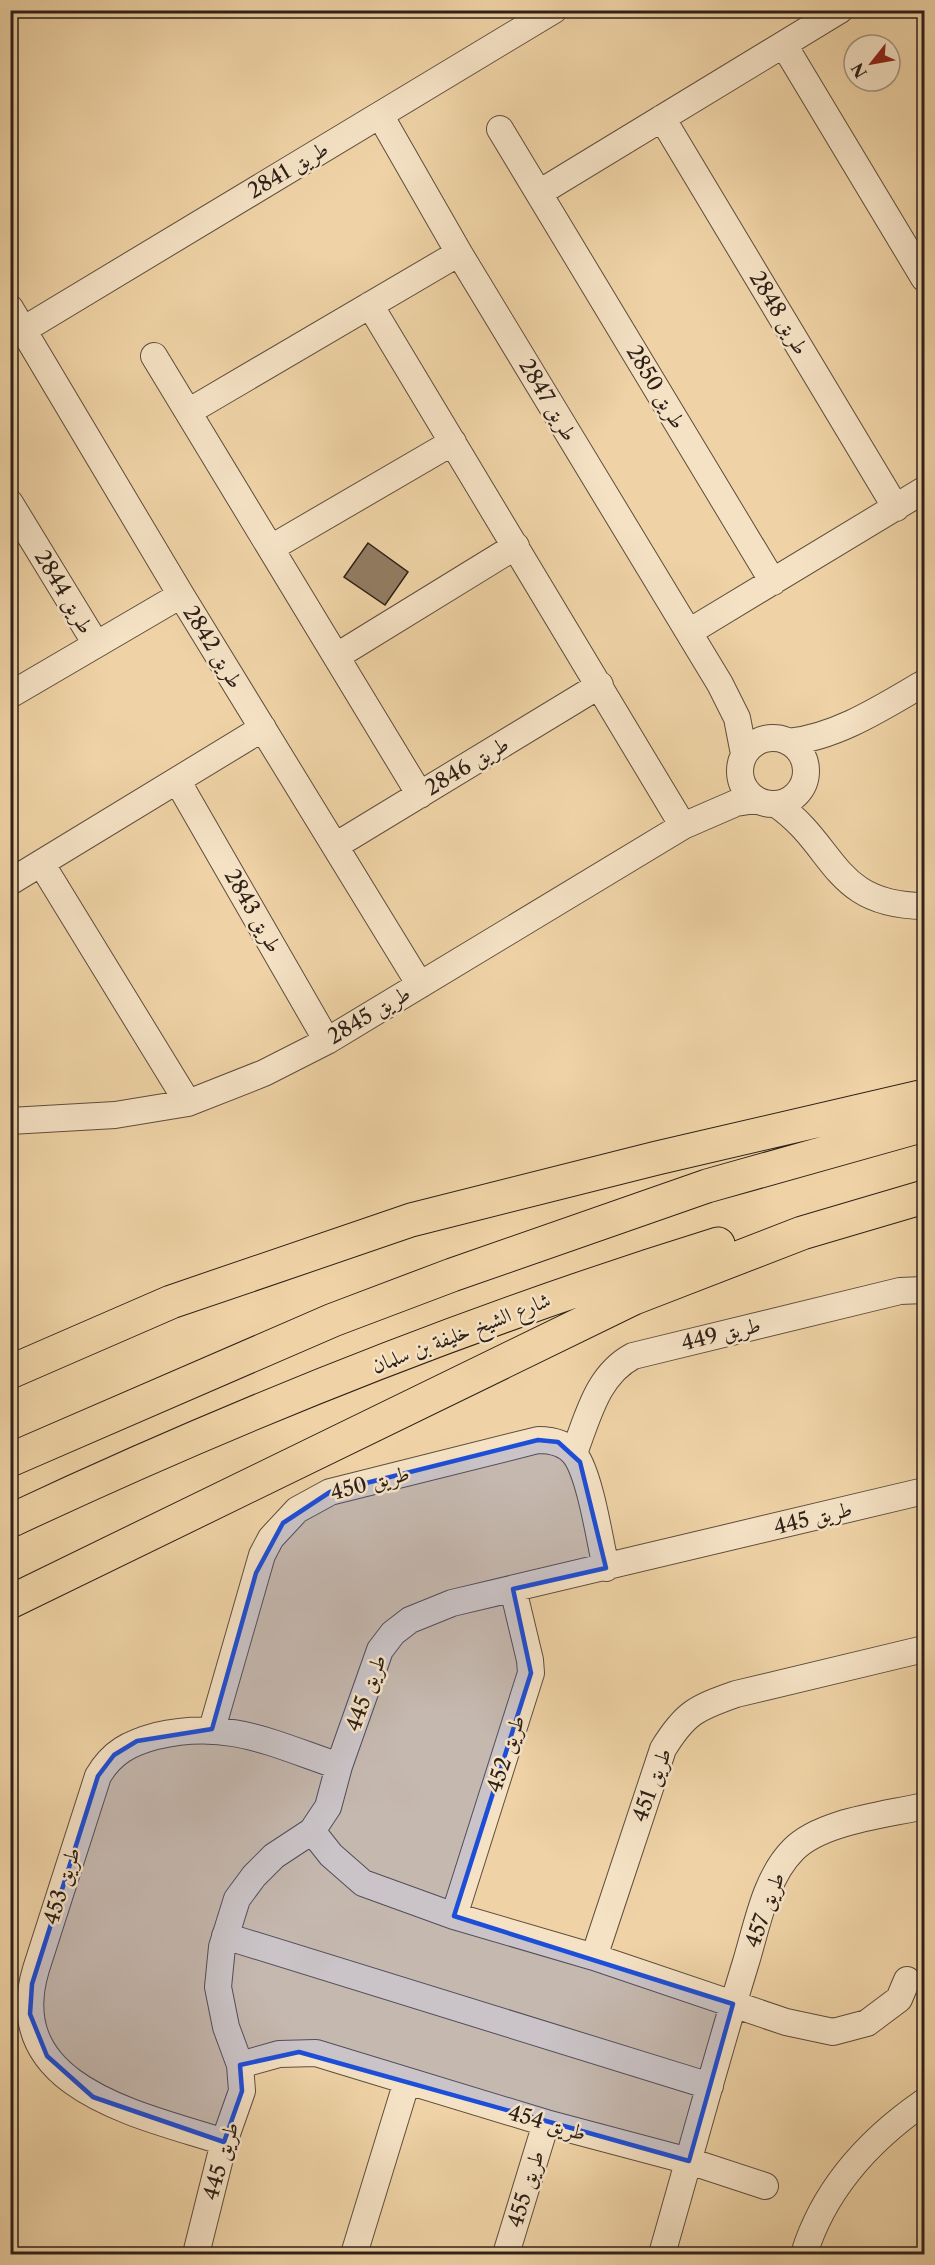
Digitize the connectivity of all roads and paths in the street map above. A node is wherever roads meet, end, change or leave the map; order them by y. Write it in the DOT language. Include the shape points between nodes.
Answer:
graph roads {
  1 [pos="554,10"];
  2 [pos="840,10"];
  3 [pos="783,45"];
  4 [pos="380,115"];
  5 [pos="662,118"];
  6 [pos="500,129"];
  7 [pos="539,193"];
  8 [pos="459,253"];
  9 [pos="924,278"];
  10 [pos="370,304"];
  11 [pos="17,319"];
  12 [pos="154,356"];
  13 [pos="188,412"];
  14 [pos="453,442"];
  15 [pos="924,490"];
  16 [pos="12,508"];
  17 [pos="896,508"];
  18 [pos="516,546"];
  19 [pos="271,548"];
  20 [pos="773,582"];
  21 [pos="181,595"];
  22 [pos="689,632"];
  23 [pos="96,644"];
  24 [pos="338,656"];
  25 [pos="720,684"];
  26 [pos="600,685"];
  27 [pos="923,686"];
  28 [pos="10,696"];
  29 [pos="846,725"];
  30 [pos="263,729"];
  31 [pos="780,740"];
  32 [pos="742,764"];
  33 [pos="803,781"];
  34 [pos="178,782"];
  35 [pos="420,795"];
  36 [pos="766,802"];
  37 [pos="689,822"];
  38 [pos="812,839"];
  39 [pos="334,846"];
  40 [pos="41,863"];
  41 [pos="10,882"];
  42 [pos="924,906"];
  43 [pos="420,985"];
  44 [pos="327,1041"];
  45 [pos="924,1096"];
  46 [pos="188,1103"];
  47 [pos="10,1121"];
  48 [pos="924,1125"];
  49 [pos="924,1179"];
  50 [pos="924,1197"];
  51 [pos="924,1290"];
  52 [pos="10,1372"];
  53 [pos="574,1453"];
  54 [pos="10,1460"];
  55 [pos="924,1491"];
  56 [pos="10,1521"];
  57 [pos="146,1534"];
  58 [pos="606,1568"];
  59 [pos="513,1589"];
  60 [pos="10,1602"];
  61 [pos="10,1618"];
  62 [pos="924,1649"];
  63 [pos="212,1729"];
  64 [pos="339,1766"];
  65 [pos="924,1806"];
  66 [pos="312,1831"];
  67 [pos="454,1916"];
  68 [pos="225,1936"];
  69 [pos="594,1957"];
  70 [pos="906,1980"];
  71 [pos="733,2004"];
  72 [pos="240,2066"];
  73 [pos="407,2081"];
  74 [pos="710,2086"];
  75 [pos="924,2102"];
  76 [pos="546,2123"];
  77 [pos="224,2142"];
  78 [pos="689,2161"];
  79 [pos="765,2186"];
  80 [pos="196,2254"];
  81 [pos="354,2254"];
  82 [pos="506,2254"];
  83 [pos="662,2254"];
  84 [pos="804,2254"];
  1 -- 4 [label="street, طريق 2841"];
  2 -- 3 [label="street"];
  3 -- 5 [label="street"];
  3 -- 9 [label="street"];
  4 -- 8 [label="street, طريق 2847"];
  4 -- 11 [label="street, طريق 2841"];
  5 -- 7 [label="street"];
  5 -- 17 [label="street, طريق 2848"];
  6 -- 7 [label="street, طريق 2850"];
  7 -- 20 [label="street, طريق 2850"];
  8 -- 10 [label="street"];
  8 -- 22 [label="street, طريق 2847"];
  10 -- 13 [label="street"];
  10 -- 14 [label="street"];
  11 -- 21 [label="street, طريق 2842"];
  12 -- 13 [label="street"];
  13 -- 19 [label="street"];
  14 -- 18 [label="street"];
  14 -- 19 [label="street"];
  15 -- 17 [label="street"];
  16 -- 23 [label="street, طريق 2844"];
  17 -- 20 [label="street"];
  18 -- 24 [label="street"];
  18 -- 26 [label="street"];
  19 -- 24 [label="street"];
  20 -- 22 [label="street"];
  21 -- 23 [label="street, طريق 2844"];
  21 -- 30 [label="street, طريق 2842"];
  22 -- 25 [label="street, طريق 2847"];
  23 -- 28 [label="street, طريق 2844"];
  24 -- 35 [label="street"];
  25 -- 31 [label="street, طريق 2847" via="743,713"];
  25 -- 32 [label="street, طريق 2847" via="737,718"];
  26 -- 35 [label="street, طريق 2846"];
  26 -- 37 [label="street"];
  27 -- 29 [label="street"];
  29 -- 31 [label="street" via="819,736"];
  29 -- 33 [label="street"];
  30 -- 34 [label="street"];
  30 -- 39 [label="street, طريق 2842"];
  31 -- 32 [label="street" via="756,743"];
  31 -- 33 [label="street" via="801,754"];
  32 -- 36 [label="street" via="745,788"];
  32 -- 37 [label="street, طريق 2845" via="727,790"];
  33 -- 36 [label="street" via="789,800"];
  33 -- 38 [label="street" via="801,804"];
  34 -- 40 [label="street"];
  34 -- 44 [label="street, طريق 2843"];
  35 -- 39 [label="street, طريق 2846"];
  36 -- 37 [label="street, طريق 2845" via="736,803"];
  36 -- 38 [label="street"];
  37 -- 43 [label="street, طريق 2845"];
  38 -- 42 [label="street" via="842,878 865,893 885,902"];
  39 -- 43 [label="street, طريق 2842"];
  40 -- 41 [label="street"];
  40 -- 46 [label="street"];
  43 -- 44 [label="street, طريق 2845"];
  44 -- 46 [label="street, طريق 2845" via="264,1073"];
  45 -- 52 [label="highway" via="411,1220 171,1302"];
  46 -- 47 [label="street, طريق 2845" via="115,1115"];
  48 -- 54 [label="highway" via="707,1186 452,1275 322,1325"];
  49 -- 56 [label="highway, شارع الشيخ خليفة بن سلمان" via="655,1263 467,1328 142,1459"];
  50 -- 57 [label="highway" via="802,1233 634,1298"];
  51 -- 53 [label="street, طريق 449" via="900,1291 633,1356 615,1367 601,1385"];
  53 -- 58 [label="street" via="583,1470"];
  53 -- 63 [label="street, طريق 450" via="558,1442 538,1440 330,1492 297,1510 271,1538 262,1555"];
  55 -- 58 [label="street, طريق 445"];
  57 -- 60 [label="highway"];
  57 -- 61 [label="highway"];
  58 -- 59 [label="street, طريق 445"];
  59 -- 64 [label="street, طريق 445" via="452,1603 410,1620 393,1633 380,1650"];
  59 -- 67 [label="street, طريق 452" via="531,1673"];
  62 -- 69 [label="street, طريق 451" via="736,1694 708,1704 680,1722 663,1749"];
  63 -- 64 [label="street, طريق 453" via="238,1733"];
  63 -- 77 [label="street, طريق 453" via="179,1731 137,1741 105,1764 93,1789 34,1977 30,2014 47,2056 76,2086 112,2105"];
  64 -- 66 [label="street, طريق 445" via="328,1807"];
  65 -- 71 [label="street, طريق 457" via="842,1824 793,1849 765,1901"];
  66 -- 67 [label="street" via="330,1855 363,1883"];
  66 -- 68 [label="street, طريق 445" via="274,1856 254,1876 237,1899"];
  67 -- 69 [label="street"];
  68 -- 72 [label="street, طريق 445" via="218,1987 226,2027"];
  68 -- 74 [label="street"];
  69 -- 71 [label="street"];
  70 -- 71 [label="street" via="899,1999 867,2023 833,2032 786,2022"];
  71 -- 74 [label="street, طريق 457"];
  72 -- 73 [label="street, طريق 454" via="279,2054 316,2053"];
  72 -- 77 [label="street, طريق 445" via="242,2091"];
  73 -- 76 [label="street, طريق 454"];
  73 -- 81 [label="street"];
  74 -- 78 [label="street, طريق 457"];
  75 -- 84 [label="street" via="891,2125 857,2158 833,2192"];
  76 -- 78 [label="street, طريق 454"];
  76 -- 82 [label="street, طريق 455"];
  77 -- 80 [label="street, طريق 445"];
  78 -- 79 [label="street, طريق 454"];
  78 -- 83 [label="street, طريق 457"];
}
